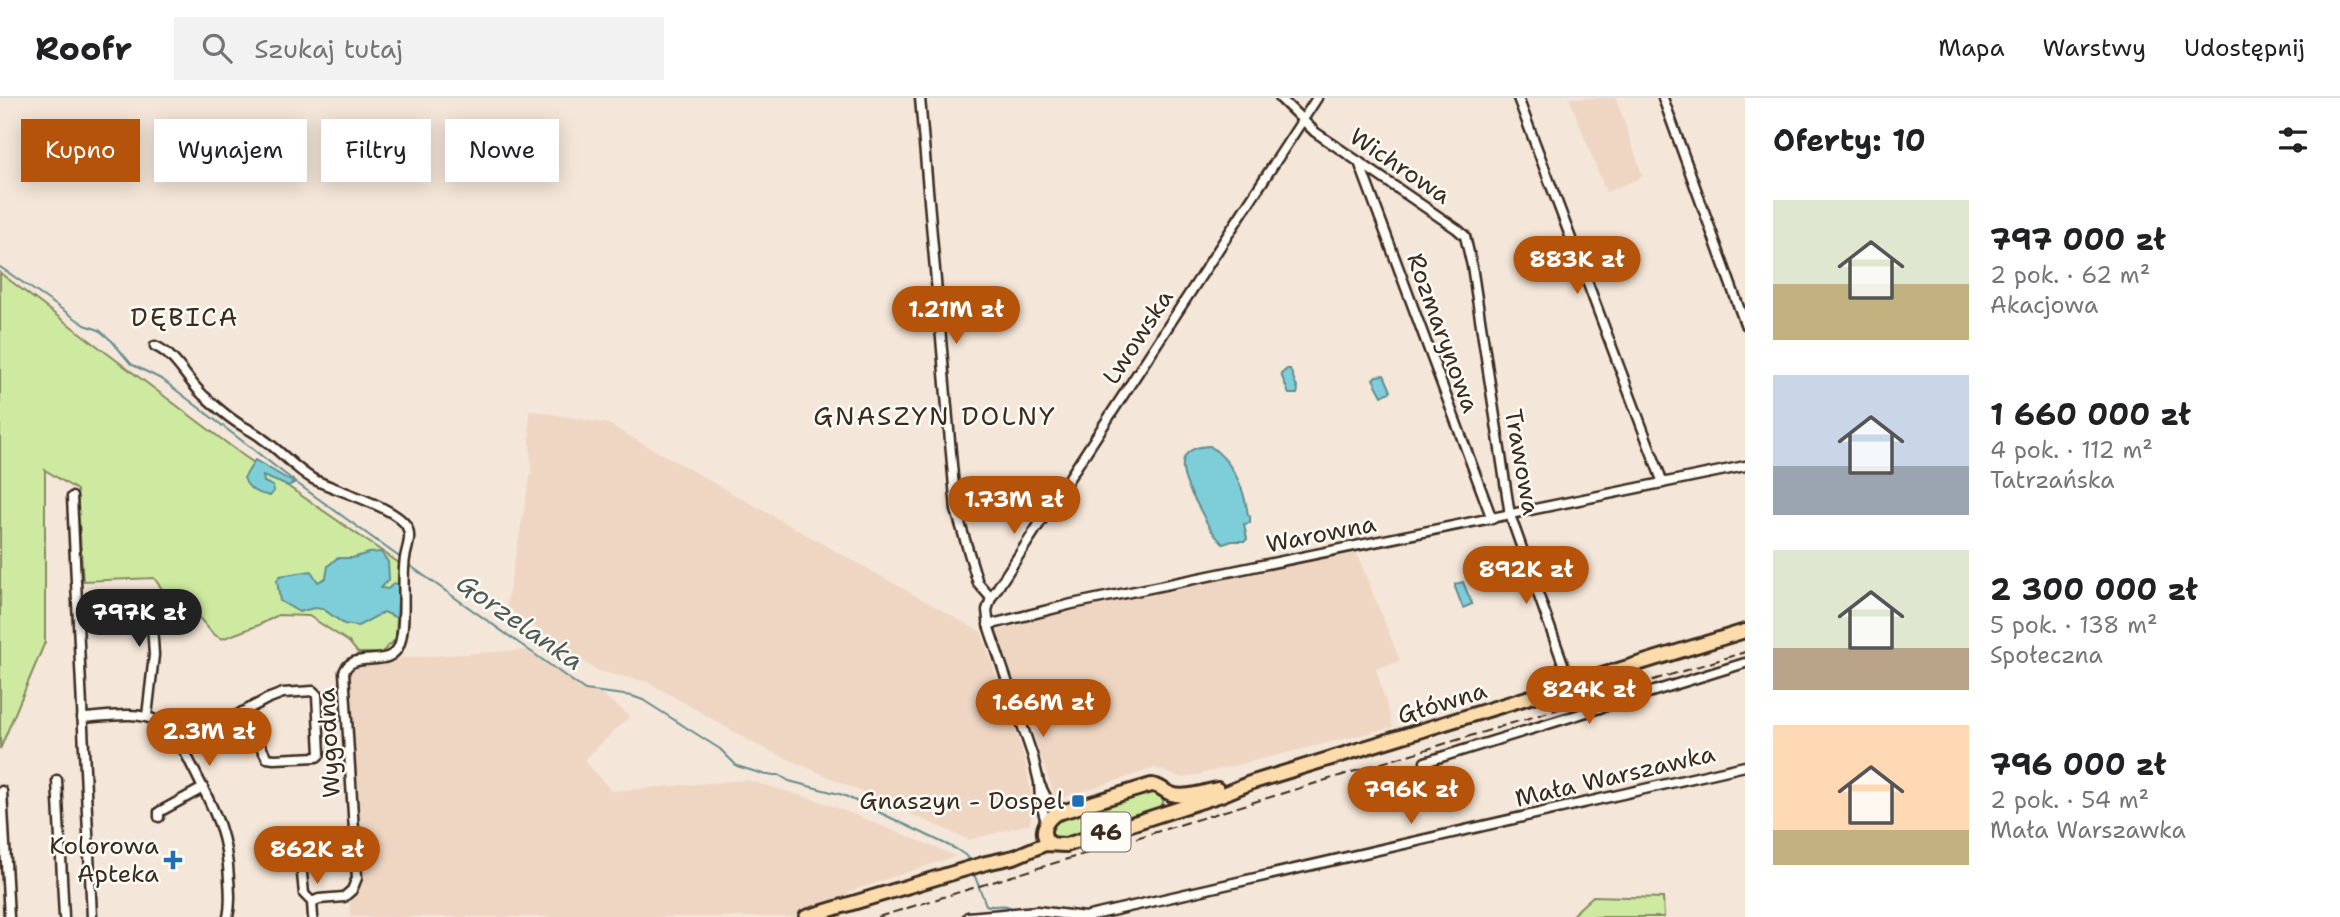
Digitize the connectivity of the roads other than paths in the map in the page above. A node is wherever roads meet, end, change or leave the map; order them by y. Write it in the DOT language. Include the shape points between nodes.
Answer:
graph roads {
  1 [pos="920,98"];
  2 [pos="1280,98"];
  3 [pos="1317,98"];
  4 [pos="1518,98"];
  5 [pos="1663,98"];
  6 [pos="1303,121"];
  7 [pos="1359,162"];
  8 [pos="1466,239"];
  9 [pos="1745,324"];
  10 [pos="155,346"];
  11 [pos="1745,466"];
  12 [pos="1663,483"];
  13 [pos="72,497"];
  14 [pos="1510,515"];
  15 [pos="1492,519"];
  16 [pos="991,598"];
  17 [pos="173,607"];
  18 [pos="988,625"];
  19 [pos="1745,633"];
  20 [pos="1745,663"];
  21 [pos="1571,686"];
  22 [pos="242,712"];
  23 [pos="147,716"];
  24 [pos="82,718"];
  25 [pos="181,745"];
  26 [pos="1425,762"];
  27 [pos="1745,766"];
  28 [pos="57,780"];
  29 [pos="1039,782"];
  30 [pos="1250,783"];
  31 [pos="203,788"];
  32 [pos="2,791"];
  33 [pos="1167,793"];
  34 [pos="1061,813"];
  35 [pos="1160,814"];
  36 [pos="159,817"];
  37 [pos="1047,833"];
  38 [pos="300,853"];
  39 [pos="312,902"];
  40 [pos="818,915"];
  41 [pos="9,917"];
  42 [pos="64,917"];
  43 [pos="92,917"];
  44 [pos="228,917"];
  45 [pos="313,917"];
  46 [pos="806,917"];
  47 [pos="968,917"];
  48 [pos="1085,917"];
  1 -- 16 [label="street" via="956,510 978,583"];
  2 -- 6 [label="street, Wichrowa"];
  3 -- 6 [label="street, Lwowska"];
  4 -- 12 [label="street"];
  5 -- 9 [label="street"];
  6 -- 7 [label="street, Wichrowa"];
  6 -- 16 [label="street, Lwowska"];
  7 -- 8 [label="street, Wichrowa"];
  7 -- 15 [label="street, Rozmarynowa"];
  8 -- 14 [label="street, Trawowa"];
  10 -- 39 [label="street, Wygodna" via="166,351 190,382 234,421 296,467 394,515 410,535 400,643 390,656 354,662 344,672 356,884 344,898"];
  11 -- 12 [label="street, Warowna"];
  12 -- 14 [label="street, Warowna"];
  13 -- 24 [label="street"];
  14 -- 15 [label="street, Warowna"];
  14 -- 21 [label="street, Trawowa"];
  15 -- 18 [label="street, Warowna"];
  16 -- 18 [label="street"];
  17 -- 23 [label="street" via="152,624 154,655"];
  18 -- 29 [label="street"];
  19 -- 21 [label="main road, Główna / 46"];
  20 -- 26 [label="street"];
  21 -- 30 [label="main road, Główna / 46"];
  22 -- 22 [label="street" via="267,758 320,754 316,692 283,693"];
  22 -- 25 [label="street"];
  23 -- 24 [label="street"];
  23 -- 25 [label="street" via="168,728"];
  24 -- 43 [label="street"];
  25 -- 31 [label="street"];
  27 -- 48 [label="street, Mała Warszawka"];
  28 -- 42 [label="street"];
  29 -- 34 [label="street" via="1049,803"];
  29 -- 37 [label="street"];
  30 -- 33 [label="main road, Główna / 46" via="1192,794"];
  30 -- 35 [label="main road, Główna / 46"];
  31 -- 36 [label="street" via="159,812"];
  31 -- 44 [label="street" via="220,822 228,854"];
  32 -- 41 [label="street"];
  33 -- 34 [label="main road, 46" via="1151,785"];
  33 -- 35 [label="main road, 46"];
  34 -- 37 [label="main road, 46" via="1055,814"];
  35 -- 37 [label="main road, 46" via="1066,845"];
  37 -- 40 [label="main road, 46" via="990,862"];
  38 -- 39 [label="street" via="304,894"];
  39 -- 45 [label="street"];
  40 -- 46 [label="main road, 46"];
  47 -- 48 [label="street" via="1051,911"];
}
